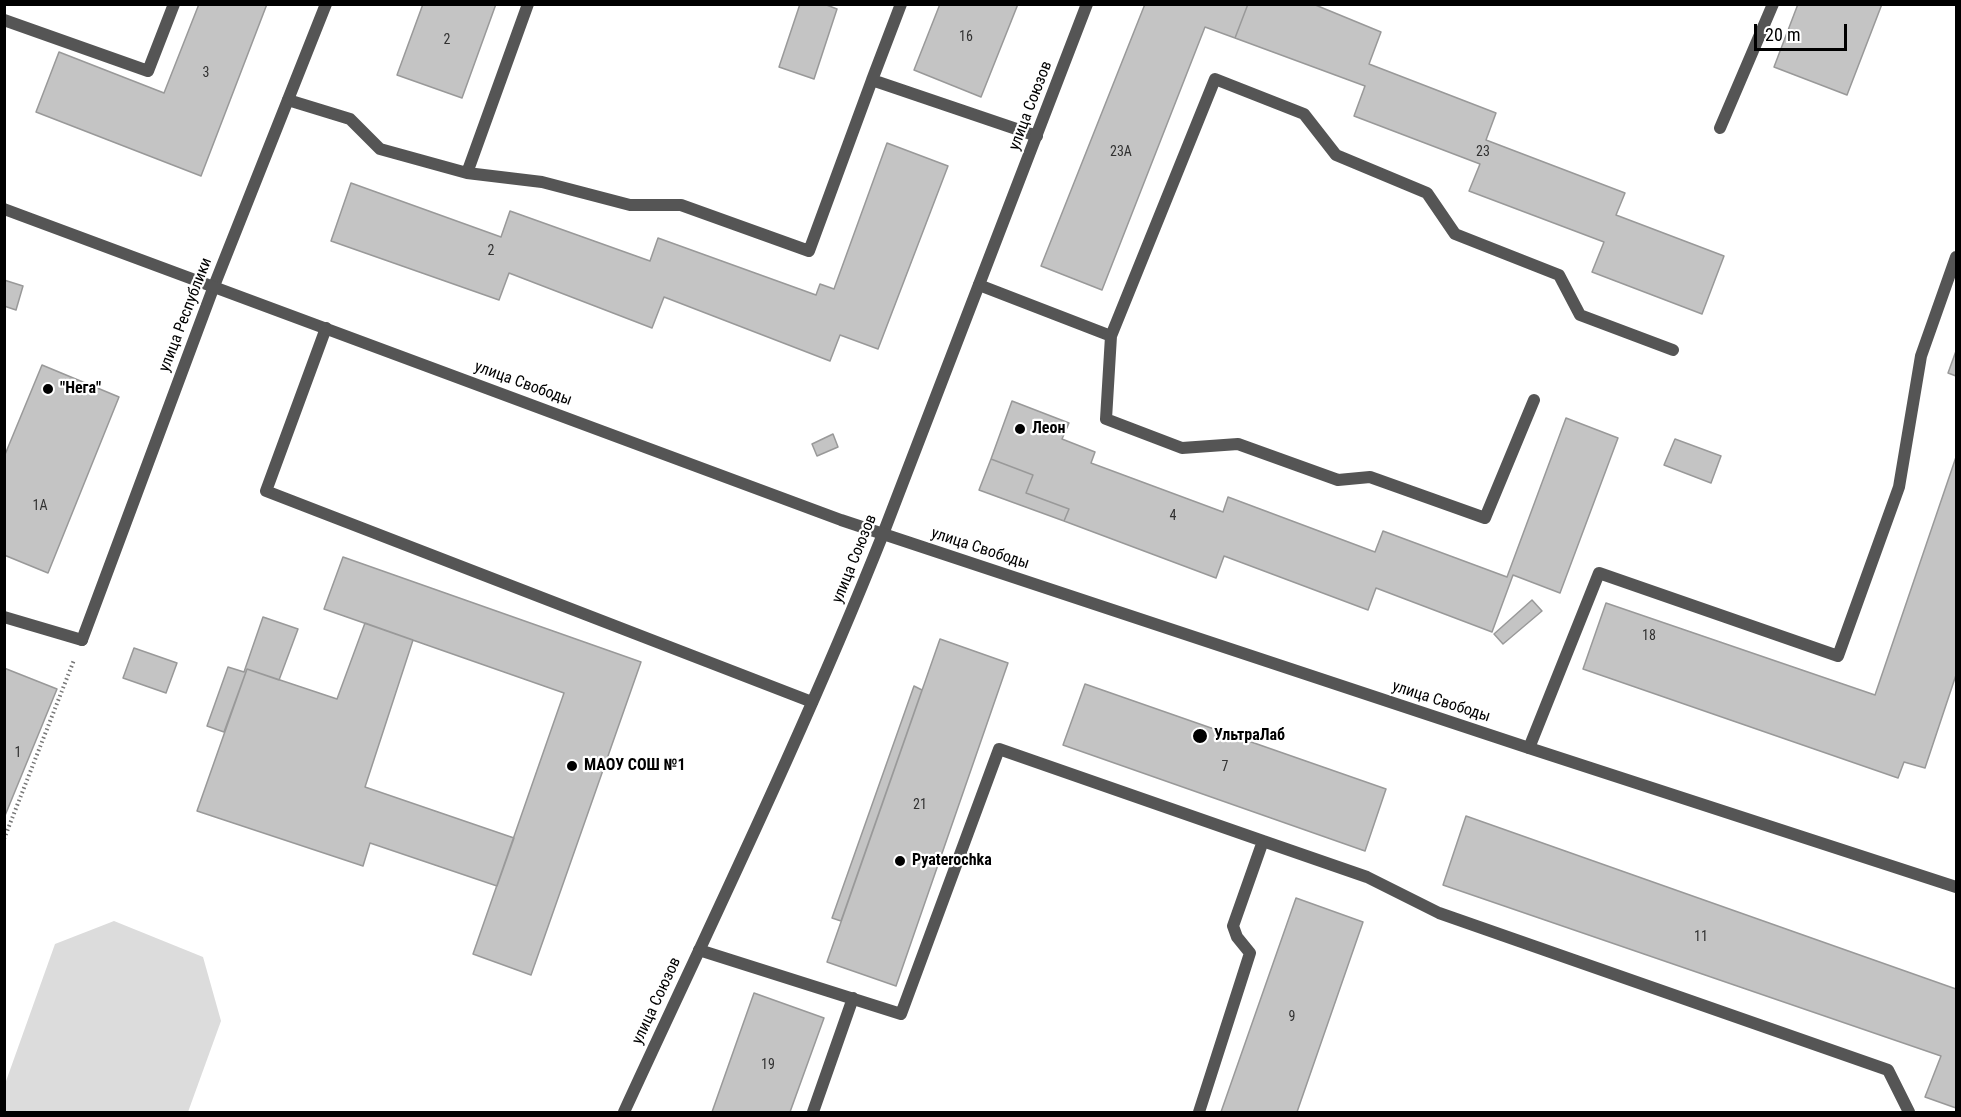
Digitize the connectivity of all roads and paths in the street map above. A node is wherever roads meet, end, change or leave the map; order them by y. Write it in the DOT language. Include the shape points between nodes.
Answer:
graph roads {
  1 [pos="174,4"];
  2 [pos="326,4"];
  3 [pos="528,4"];
  4 [pos="902,4"];
  5 [pos="1087,4"];
  6 [pos="1773,4"];
  7 [pos="4,20"];
  8 [pos="872,80"];
  9 [pos="288,100"];
  10 [pos="1720,128"];
  11 [pos="1037,136"];
  12 [pos="467,173"];
  13 [pos="4,209"];
  14 [pos="1956,257"];
  15 [pos="979,285"];
  16 [pos="214,286"];
  17 [pos="326,328"];
  18 [pos="1110,336"];
  19 [pos="1673,350"];
  20 [pos="1534,400"];
  21 [pos="883,534"];
  22 [pos="4,616"];
  23 [pos="82,640"];
  24 [pos="812,702"];
  25 [pos="1529,748"];
  26 [pos="4,838"];
  27 [pos="1263,841"];
  28 [pos="1956,887"];
  29 [pos="699,950"];
  30 [pos="854,998"];
  31 [pos="624,1113"];
  32 [pos="813,1113"];
  33 [pos="1199,1113"];
  34 [pos="1909,1113"];
  1 -- 7 [label="street" via="148,71"];
  2 -- 9 [label="street, улица Республики"];
  3 -- 12 [label="street"];
  4 -- 8 [label="street"];
  5 -- 11 [label="street, улица Союзов"];
  6 -- 10 [label="street"];
  8 -- 11 [label="street"];
  8 -- 12 [label="street" via="809,251 681,205 630,205 542,182"];
  9 -- 12 [label="street" via="350,118 380,149"];
  9 -- 16 [label="street, улица Республики"];
  11 -- 15 [label="street, улица Союзов"];
  13 -- 16 [label="street, улица Свободы"];
  14 -- 25 [label="street" via="1921,356 1899,487 1838,656 1599,573"];
  15 -- 18 [label="street"];
  15 -- 21 [label="street, улица Союзов"];
  16 -- 17 [label="street, улица Свободы"];
  16 -- 23 [label="street, улица Республики"];
  17 -- 21 [label="street, улица Свободы"];
  17 -- 24 [label="street" via="266,491"];
  18 -- 19 [label="street" via="1215,79 1304,114 1336,155 1427,192 1455,234 1559,275 1580,315"];
  18 -- 20 [label="street" via="1106,418 1182,448 1238,444 1338,480 1370,477 1485,518"];
  21 -- 24 [label="street, улица Союзов"];
  21 -- 25 [label="street, улица Свободы"];
  22 -- 23 [label="street"];
  23 -- 26 [label="path"];
  24 -- 29 [label="street, улица Союзов"];
  25 -- 28 [label="street, улица Свободы"];
  27 -- 30 [label="street" via="999,749 901,1014"];
  27 -- 33 [label="street" via="1233,926 1250,953"];
  27 -- 34 [label="street" via="1366,877 1439,914 1888,1070"];
  29 -- 30 [label="street"];
  29 -- 31 [label="street, улица Союзов"];
  30 -- 32 [label="street"];
}
